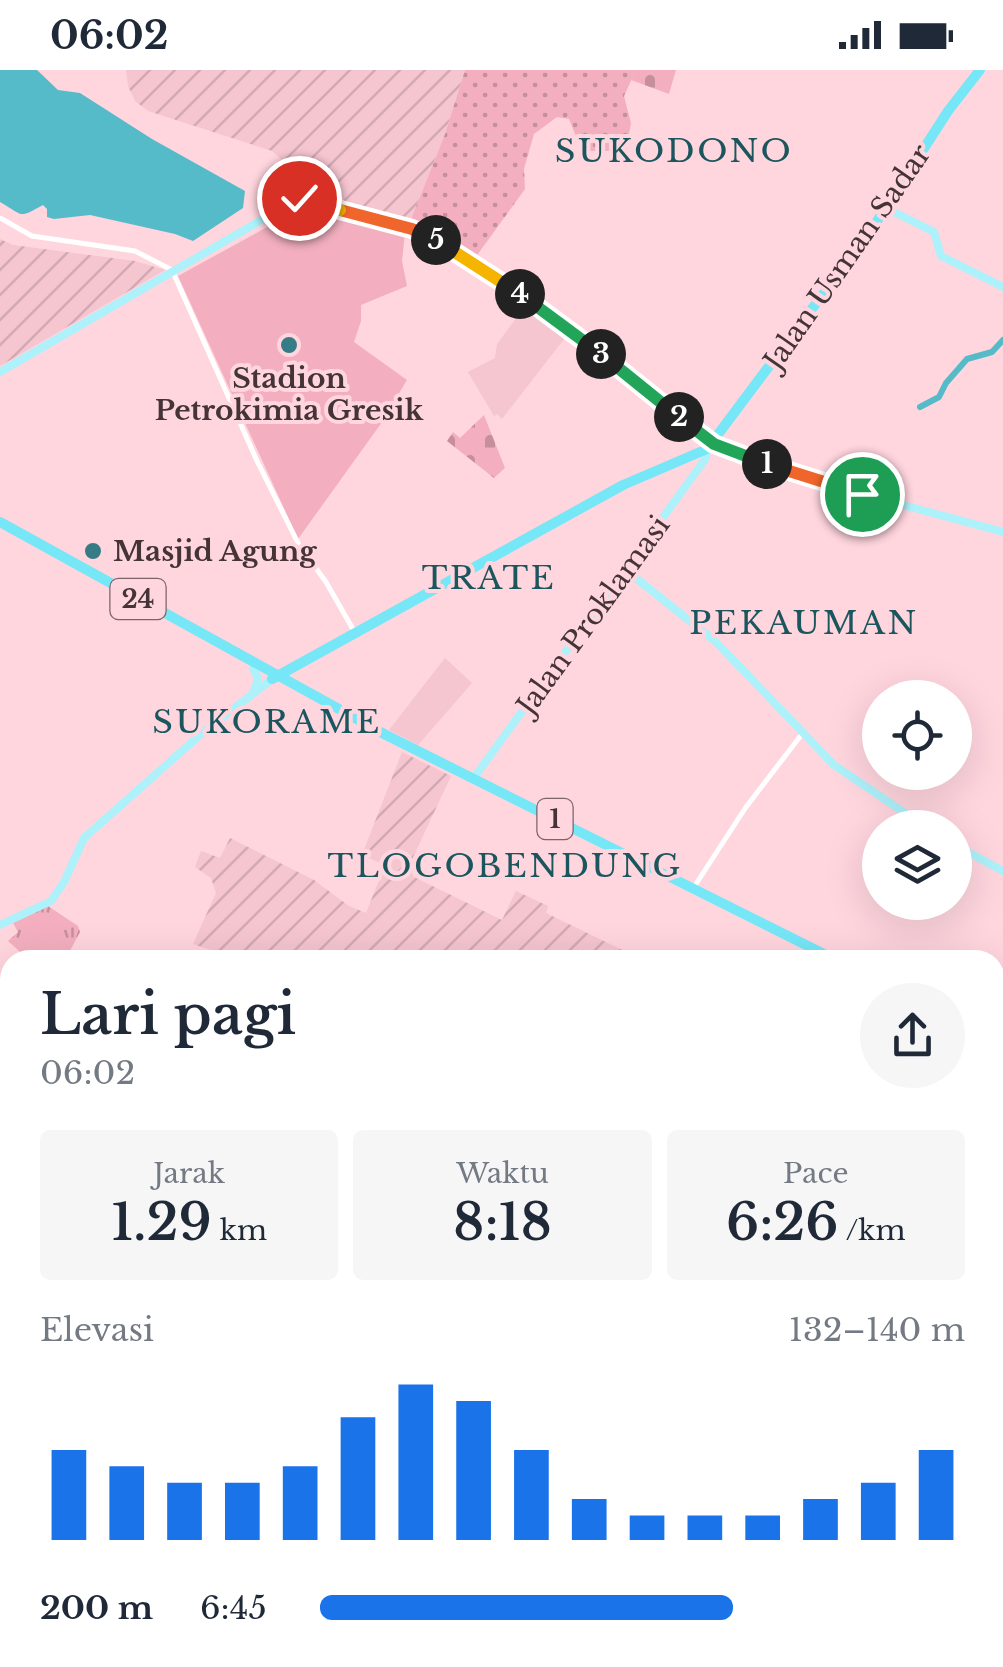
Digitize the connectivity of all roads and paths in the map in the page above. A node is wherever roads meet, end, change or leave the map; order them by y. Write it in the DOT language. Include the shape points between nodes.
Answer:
graph roads {
  1 [pos="980,70"];
  2 [pos="886,208"];
  3 [pos="0,218"];
  4 [pos="172,270"];
  5 [pos="1003,287"];
  6 [pos="0,372"];
  7 [pos="710,447"];
  8 [pos="0,525"];
  9 [pos="1003,532"];
  10 [pos="627,571"];
  11 [pos="104,583"];
  12 [pos="354,632"];
  13 [pos="253,669"];
  14 [pos="274,678"];
  15 [pos="254,691"];
  16 [pos="369,728"];
  17 [pos="802,734"];
  18 [pos="473,780"];
  19 [pos="899,810"];
  20 [pos="972,853"];
  21 [pos="1003,870"];
  22 [pos="674,880"];
  23 [pos="694,887"];
  24 [pos="0,926"];
  25 [pos="806,950"];
  26 [pos="817,950"];
  1 -- 2 [label="highway, Jalan Usman Sadar"];
  2 -- 5 [label="main road" via="934,232 942,257"];
  2 -- 7 [label="highway, Jalan Usman Sadar"];
  3 -- 4 [label="street" via="32,236 135,251"];
  4 -- 6 [label="main road"];
  4 -- 7 [label="main road" via="312,193 339,210 408,228 494,275 572,330"];
  4 -- 12 [label="street" via="299,545"];
  7 -- 9 [label="main road"];
  7 -- 10 [label="main road, Jalan Proklamasi"];
  7 -- 12 [label="highway" via="622,485"];
  8 -- 11 [label="highway, 24"];
  10 -- 17 [label="main road" via="715,640"];
  10 -- 18 [label="main road, Jalan Proklamasi"];
  11 -- 13 [label="highway, 24"];
  11 -- 14 [label="highway, 24"];
  12 -- 14 [label="highway"];
  13 -- 14 [label="highway, 24"];
  13 -- 15 [label="main road"];
  14 -- 15 [label="main road"];
  14 -- 16 [label="highway, 1"];
  15 -- 24 [label="main road" via="91,832 51,901"];
  16 -- 18 [label="highway, 1"];
  16 -- 22 [label="highway, 1"];
  17 -- 19 [label="main road"];
  17 -- 23 [label="street"];
  18 -- 22 [label="highway, 1"];
  20 -- 21 [label="main road"];
  22 -- 23 [label="highway, 1"];
  22 -- 25 [label="highway, 1"];
  23 -- 26 [label="highway, 1"];
}
